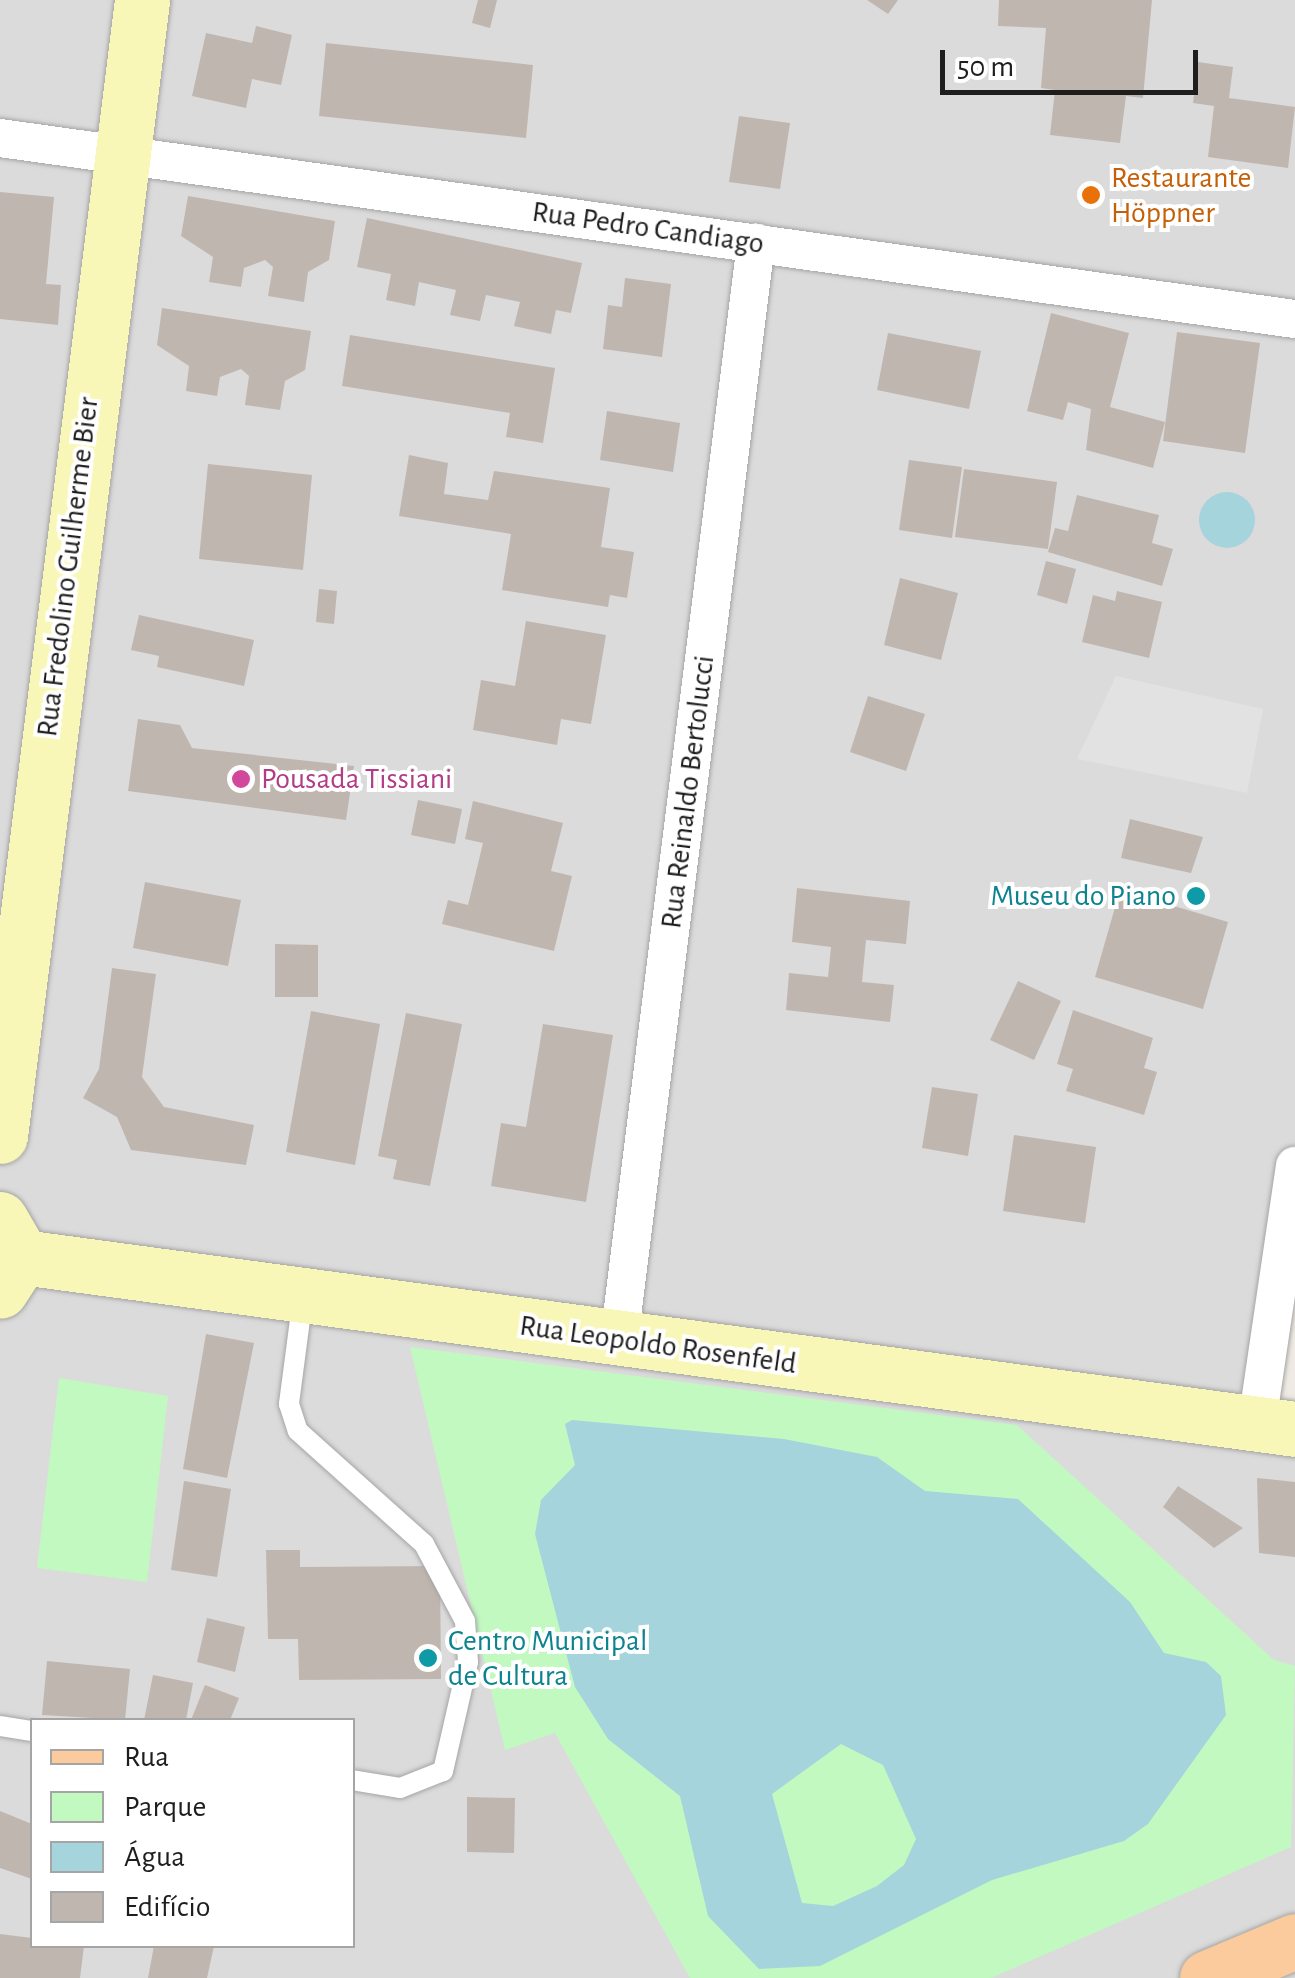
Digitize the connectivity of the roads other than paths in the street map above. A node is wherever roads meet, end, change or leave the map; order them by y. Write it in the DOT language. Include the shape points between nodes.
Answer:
graph roads {
  1 [pos="142,0"];
  2 [pos="0,138"];
  3 [pos="118,154"];
  4 [pos="756,243"];
  5 [pos="1295,319"];
  6 [pos="0,1136"];
  7 [pos="1295,1166"];
  8 [pos="7,1256"];
  9 [pos="302,1297"];
  10 [pos="620,1340"];
  11 [pos="1276,1426"];
  12 [pos="0,1726"];
  13 [pos="30,1731"];
  14 [pos="355,1780"];
  15 [pos="1295,1940"];
  16 [pos="1206,1978"];
  1 -- 3 [label="street, Rua Fredolino Guilherme Bier"];
  2 -- 3 [label="street, Rua Pedro Candiago"];
  3 -- 4 [label="street, Rua Pedro Candiago"];
  3 -- 6 [label="street, Rua Fredolino Guilherme Bier"];
  4 -- 5 [label="street, Rua Pedro Candiago"];
  4 -- 10 [label="street, Rua Reinaldo Bertolucci"];
  7 -- 11 [label="street"];
  8 -- 9 [label="street, Rua Leopoldo Rosenfeld"];
  9 -- 10 [label="street, Rua Leopoldo Rosenfeld"];
  9 -- 14 [label="lane" via="289,1404 298,1431 424,1544 465,1621 468,1662 443,1770 400,1788"];
  10 -- 11 [label="street, Rua Leopoldo Rosenfeld"];
  12 -- 13 [label="lane"];
  15 -- 16 [label="main road"];
}
